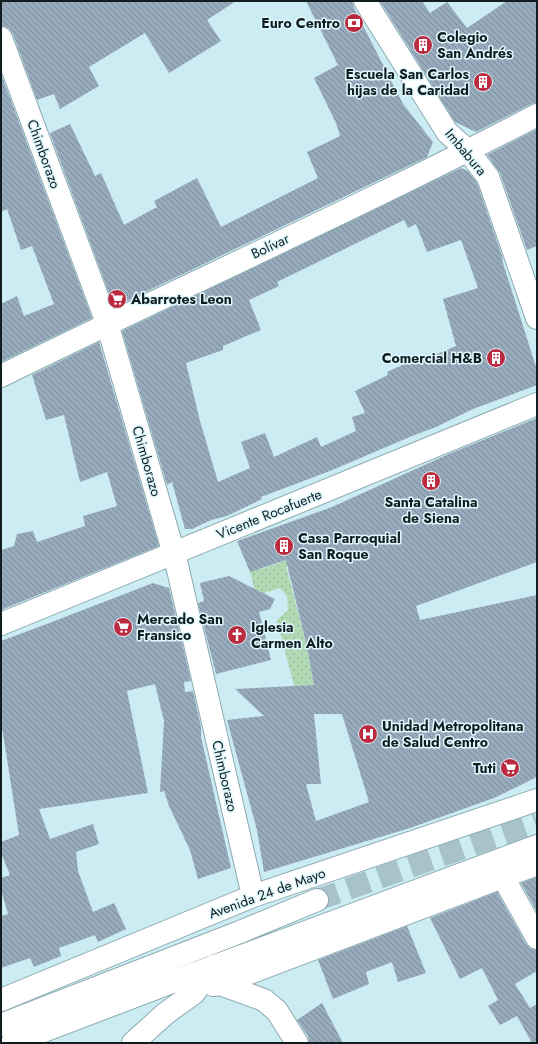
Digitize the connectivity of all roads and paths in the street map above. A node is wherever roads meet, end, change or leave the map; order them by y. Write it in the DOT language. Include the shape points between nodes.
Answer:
graph roads {
  1 [pos="365,1"];
  2 [pos="1,38"];
  3 [pos="537,115"];
  4 [pos="468,151"];
  5 [pos="537,318"];
  6 [pos="107,323"];
  7 [pos="1,376"];
  8 [pos="537,404"];
  9 [pos="174,554"];
  10 [pos="1,624"];
  11 [pos="537,800"];
  12 [pos="537,846"];
  13 [pos="537,864"];
  14 [pos="503,876"];
  15 [pos="253,896"];
  16 [pos="317,900"];
  17 [pos="537,938"];
  18 [pos="217,975"];
  19 [pos="130,998"];
  20 [pos="1,1000"];
  21 [pos="165,1014"];
  22 [pos="1,1025"];
  23 [pos="12,1043"];
  24 [pos="134,1043"];
  25 [pos="297,1043"];
  1 -- 4 [label="street, Imbabura" via="447,132"];
  2 -- 6 [label="street, Chimborazo"];
  3 -- 4 [label="street, Bolívar"];
  4 -- 5 [label="street, Imbabura" via="488,177"];
  4 -- 6 [label="street, Bolívar"];
  6 -- 7 [label="street, Bolívar"];
  6 -- 9 [label="street, Chimborazo"];
  8 -- 9 [label="street, Vicente Rocafuerte"];
  9 -- 10 [label="street, Vicente Rocafuerte"];
  9 -- 15 [label="street, Chimborazo"];
  11 -- 15 [label="street, Avenida 24 de Mayo"];
  12 -- 18 [label="street"];
  13 -- 14 [label="street"];
  14 -- 17 [label="street"];
  14 -- 18 [label="street"];
  15 -- 20 [label="street, Avenida 24 de Mayo"];
  16 -- 22 [label="street, Avenida 24 de Mayo"];
  18 -- 19 [label="street"];
  18 -- 21 [label="street"];
  18 -- 25 [label="street" via="264,1000 277,1011"];
  19 -- 21 [label="street"];
  19 -- 23 [label="street"];
  21 -- 24 [label="street"];
}
